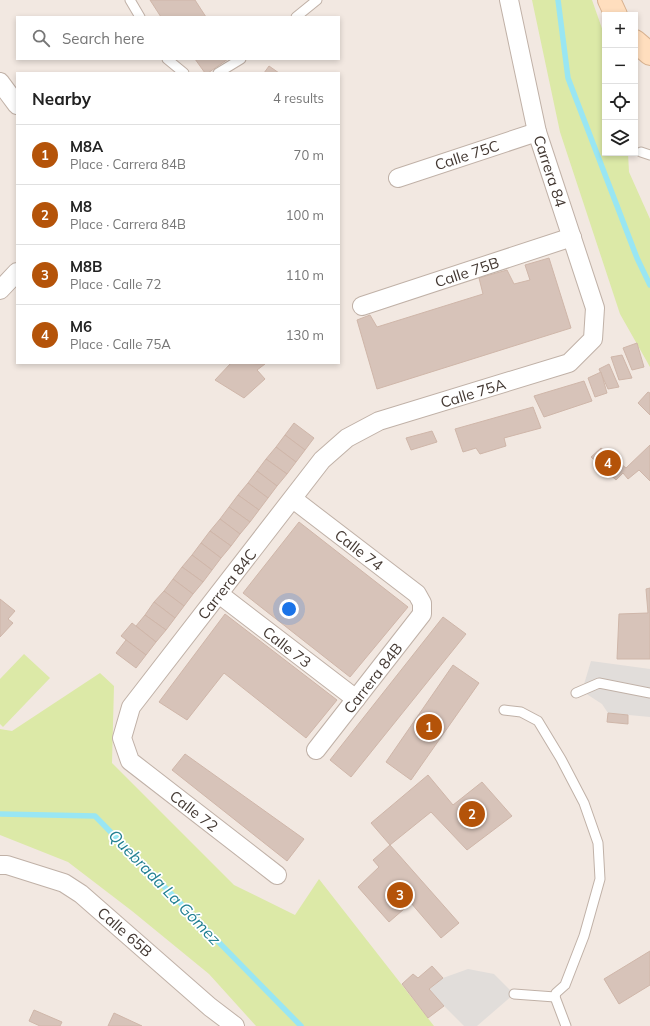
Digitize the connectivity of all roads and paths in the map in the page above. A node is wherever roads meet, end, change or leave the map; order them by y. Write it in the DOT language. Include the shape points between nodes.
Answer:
graph roads {
  1 [pos="130,0"];
  2 [pos="317,0"];
  3 [pos="509,0"];
  4 [pos="609,0"];
  5 [pos="615,12"];
  6 [pos="139,16"];
  7 [pos="297,16"];
  8 [pos="638,44"];
  9 [pos="650,54"];
  10 [pos="168,60"];
  11 [pos="239,60"];
  12 [pos="183,72"];
  13 [pos="220,72"];
  14 [pos="0,82"];
  15 [pos="16,104"];
  16 [pos="537,132"];
  17 [pos="640,152"];
  18 [pos="650,155"];
  19 [pos="398,178"];
  20 [pos="572,237"];
  21 [pos="16,273"];
  22 [pos="0,290"];
  23 [pos="362,306"];
  24 [pos="592,339"];
  25 [pos="347,438"];
  26 [pos="293,499"];
  27 [pos="219,594"];
  28 [pos="422,603"];
  29 [pos="576,693"];
  30 [pos="650,693"];
  31 [pos="356,699"];
  32 [pos="504,710"];
  33 [pos="122,738"];
  34 [pos="316,750"];
  35 [pos="0,865"];
  36 [pos="277,875"];
  37 [pos="514,994"];
  38 [pos="555,997"];
  39 [pos="235,1026"];
  40 [pos="566,1026"];
  1 -- 6 [label="lane"];
  2 -- 7 [label="lane"];
  3 -- 16 [label="street, Carrera 84"];
  4 -- 5 [label="street"];
  8 -- 9 [label="street"];
  10 -- 12 [label="lane"];
  11 -- 13 [label="lane"];
  14 -- 15 [label="street"];
  16 -- 19 [label="street, Calle 75C"];
  16 -- 20 [label="street, Carrera 84"];
  17 -- 18 [label="lane"];
  20 -- 23 [label="street, Calle 75B"];
  20 -- 24 [label="street, Carrera 84" via="595,308"];
  21 -- 22 [label="street"];
  24 -- 25 [label="street, Calle 75A" via="569,363 379,422"];
  25 -- 26 [label="street, Carrera 84C" via="322,460"];
  26 -- 27 [label="street, Carrera 84C"];
  26 -- 28 [label="street, Calle 74" via="417,594"];
  27 -- 31 [label="street, Calle 73"];
  27 -- 33 [label="street, Carrera 84C" via="131,706"];
  28 -- 31 [label="street, Carrera 84B" via="422,614"];
  29 -- 30 [label="lane" via="599,683"];
  31 -- 34 [label="street, Carrera 84B"];
  32 -- 38 [label="lane" via="521,712 538,721 584,803 598,843 600,879 584,936 565,985"];
  33 -- 36 [label="street, Calle 72" via="130,761"];
  35 -- 39 [label="street, Calle 65B" via="64,883 81,894"];
  37 -- 38 [label="lane"];
  38 -- 40 [label="lane"];
}
